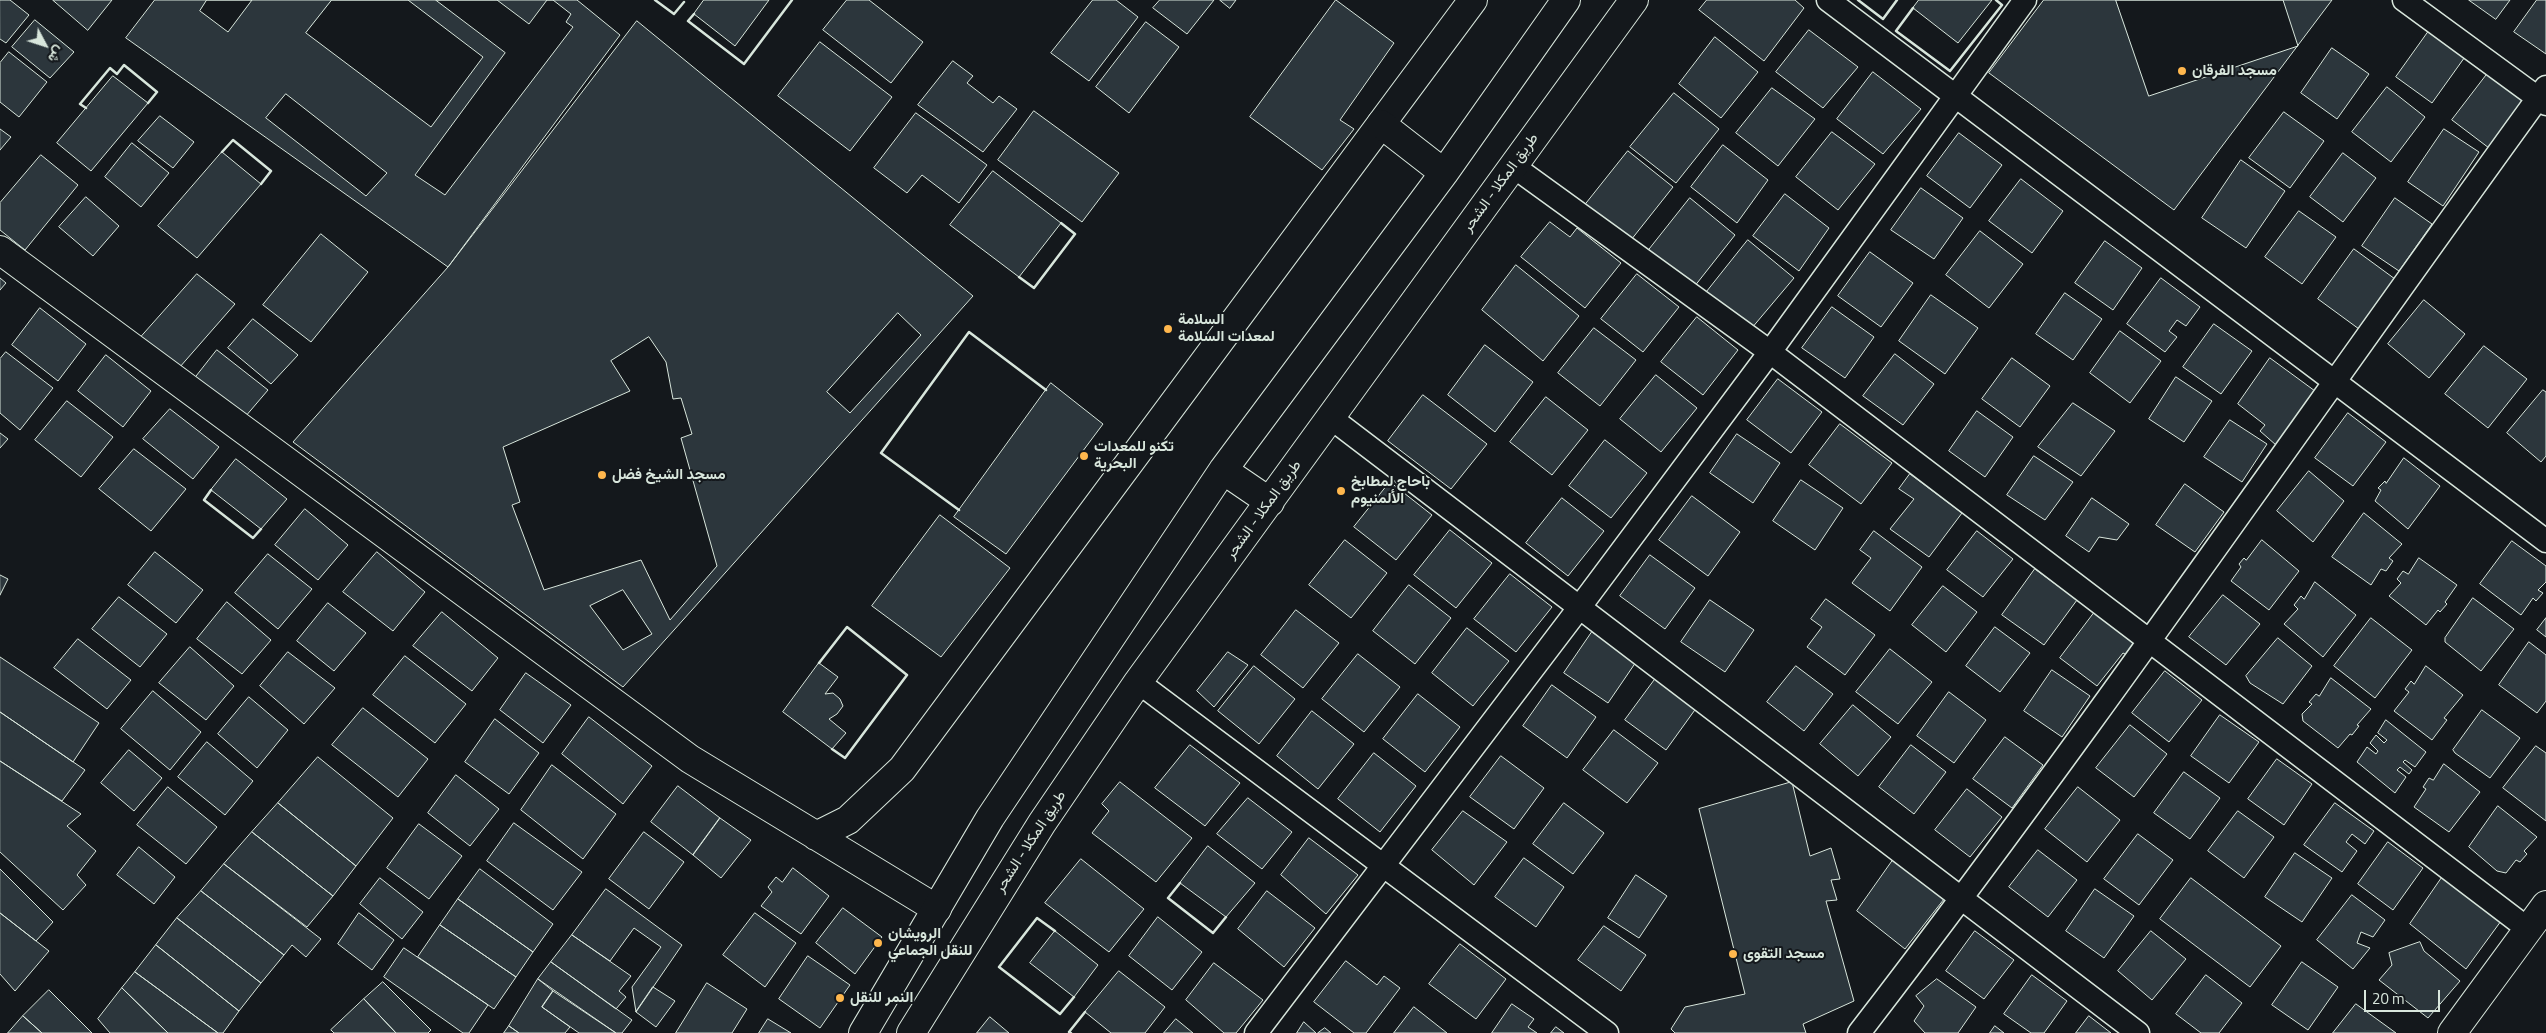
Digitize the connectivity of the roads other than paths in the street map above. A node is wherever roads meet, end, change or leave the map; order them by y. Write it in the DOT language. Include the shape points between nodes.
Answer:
graph roads {
  1 [pos="1473,0"];
  2 [pos="1566,0"];
  3 [pos="1634,0"];
  4 [pos="1828,0"];
  5 [pos="2025,0"];
  6 [pos="2404,0"];
  7 [pos="2543,96"];
  8 [pos="1954,97"];
  9 [pos="1381,124"];
  10 [pos="1513,166"];
  11 [pos="1444,173"];
  12 [pos="0,250"];
  13 [pos="1770,352"];
  14 [pos="2336,382"];
  15 [pos="1331,418"];
  16 [pos="1223,470"];
  17 [pos="1270,502"];
  18 [pos="2546,540"];
  19 [pos="1579,608"];
  20 [pos="2151,640"];
  21 [pos="1138,682"];
  22 [pos="816,836"];
  23 [pos="1384,865"];
  24 [pos="1962,899"];
  25 [pos="2546,905"];
  26 [pos="937,909"];
  27 [pos="2528,929"];
  28 [pos="863,1033"];
  29 [pos="911,1033"];
  30 [pos="1256,1033"];
  31 [pos="1607,1033"];
  32 [pos="1859,1033"];
  33 [pos="2138,1033"];
  34 [pos="2452,1033"];
  1 -- 9 [label="main road"];
  2 -- 11 [label="main road"];
  3 -- 10 [label="main road, طريق المكلا - الشحر"];
  4 -- 8 [label="street"];
  5 -- 8 [label="street"];
  6 -- 7 [label="street"];
  7 -- 14 [label="street"];
  8 -- 13 [label="street"];
  8 -- 14 [label="street"];
  9 -- 11 [label="main road"];
  9 -- 22 [label="main road" via="902,769 848,820"];
  10 -- 13 [label="street"];
  10 -- 15 [label="main road, طريق المكلا - الشحر"];
  11 -- 16 [label="main road"];
  12 -- 22 [label="main road" via="690,759"];
  13 -- 19 [label="street"];
  13 -- 20 [label="street"];
  14 -- 18 [label="street"];
  14 -- 20 [label="street"];
  15 -- 17 [label="main road, طريق المكلا - الشحر"];
  15 -- 19 [label="street"];
  16 -- 17 [label="main road"];
  16 -- 26 [label="main road" via="990,818"];
  17 -- 21 [label="main road, طريق المكلا - الشحر"];
  19 -- 23 [label="street"];
  19 -- 24 [label="street"];
  20 -- 24 [label="street"];
  20 -- 27 [label="street"];
  21 -- 23 [label="street"];
  21 -- 29 [label="main road, طريق المكلا - الشحر" via="1042,823"];
  22 -- 26 [label="main road"];
  23 -- 30 [label="street"];
  23 -- 31 [label="street"];
  24 -- 32 [label="street"];
  24 -- 33 [label="street"];
  25 -- 27 [label="main road"];
  26 -- 28 [label="main road"];
  27 -- 34 [label="main road"];
}
